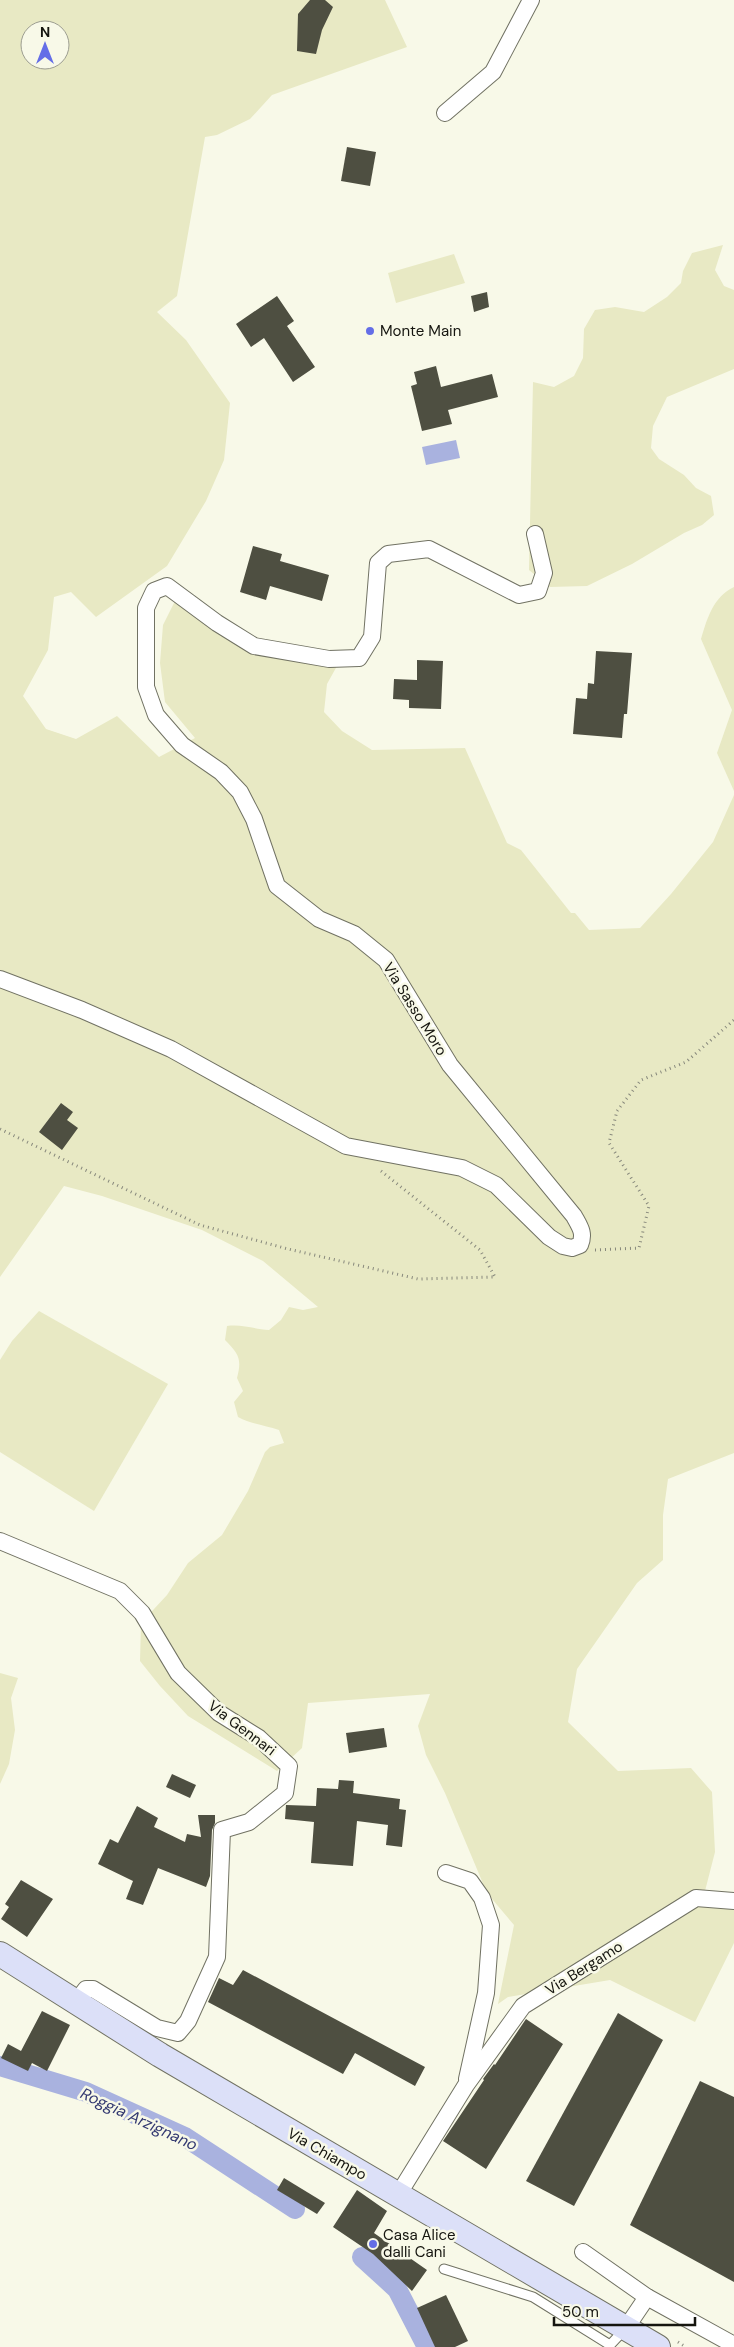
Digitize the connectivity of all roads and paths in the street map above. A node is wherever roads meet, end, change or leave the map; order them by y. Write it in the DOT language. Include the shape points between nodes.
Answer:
graph roads {
  1 [pos="531,0"];
  2 [pos="445,113"];
  3 [pos="535,534"];
  4 [pos="0,979"];
  5 [pos="734,1020"];
  6 [pos="0,1129"];
  7 [pos="376,1168"];
  8 [pos="580,1245"];
  9 [pos="0,1541"];
  10 [pos="446,1873"];
  11 [pos="734,1902"];
  12 [pos="0,1954"];
  13 [pos="76,2002"];
  14 [pos="466,2085"];
  15 [pos="398,2195"];
  16 [pos="583,2252"];
  17 [pos="444,2269"];
  18 [pos="647,2297"];
  19 [pos="626,2328"];
  20 [pos="734,2345"];
  21 [pos="658,2347"];
  1 -- 2 [label="street" via="493,72"];
  3 -- 8 [label="street, Via Sasso Moro" via="544,573 538,591 519,595 429,549 388,554 378,563 372,638 359,658 329,659 254,646 168,586 154,591 146,608 146,686 156,715 182,745 221,772 240,792 254,818 277,886 319,919 354,934 386,960 450,1065 574,1216 582,1228"];
  4 -- 8 [label="street" via="171,1049 346,1146 462,1168 496,1186 549,1237 563,1246 572,1248"];
  5 -- 8 [label="path" via="686,1062 641,1080 617,1111 609,1143 649,1206 640,1248 594,1250"];
  6 -- 7 [label="path" via="200,1225 288,1249 418,1278 495,1277 480,1250"];
  9 -- 13 [label="street, Via Gennari" via="120,1591 142,1613 178,1673 218,1713 259,1738 290,1766 286,1793 249,1822 222,1830 217,1957 188,2021 178,2033 157,2028 93,1989 86,1989"];
  10 -- 14 [label="street, Via Bergamo" via="470,1881 482,1898 491,1925 486,1992"];
  11 -- 14 [label="street, Via Bergamo" via="696,1898 523,2006"];
  12 -- 13 [label="main road, Via Chiampo"];
  13 -- 15 [label="main road, Via Chiampo"];
  14 -- 15 [label="street, Via Bergamo"];
  15 -- 19 [label="main road, Via Chiampo"];
  16 -- 18 [label="street"];
  17 -- 19 [label="lane" via="533,2297 610,2345"];
  18 -- 19 [label="street"];
  18 -- 20 [label="street"];
  19 -- 21 [label="main road, Via Chiampo"];
}
